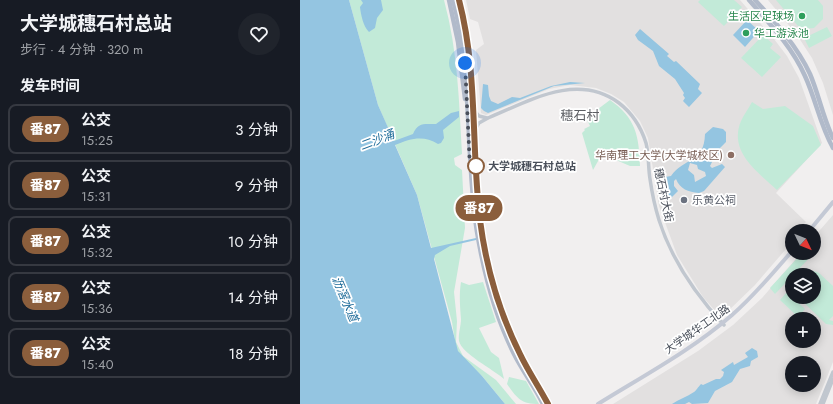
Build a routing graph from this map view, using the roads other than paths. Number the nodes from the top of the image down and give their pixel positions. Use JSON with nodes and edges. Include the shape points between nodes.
{"nodes":[{"id":1,"x":449,"y":0,"type":"edge"},
{"id":2,"x":453,"y":0,"type":"edge"},
{"id":3,"x":459,"y":0,"type":"edge"},
{"id":4,"x":749,"y":0,"type":"edge"},
{"id":5,"x":756,"y":3,"type":"edge"},
{"id":6,"x":763,"y":12,"type":"junction"},
{"id":7,"x":464,"y":17,"type":"junction"},
{"id":8,"x":458,"y":19,"type":"junction"},
{"id":9,"x":465,"y":63,"type":"junction"},
{"id":10,"x":471,"y":63,"type":"junction"},
{"id":11,"x":467,"y":106,"type":"junction"},
{"id":12,"x":474,"y":110,"type":"junction"},
{"id":13,"x":488,"y":118,"type":"junction"},
{"id":14,"x":475,"y":131,"type":"junction"},
{"id":15,"x":833,"y":138,"type":"edge"},
{"id":16,"x":833,"y":148,"type":"edge"},
{"id":17,"x":833,"y":202,"type":"edge"},
{"id":18,"x":833,"y":206,"type":"edge"},
{"id":19,"x":478,"y":219,"type":"junction"},
{"id":20,"x":815,"y":224,"type":"edge"},
{"id":21,"x":818,"y":224,"type":"edge"},
{"id":22,"x":786,"y":260,"type":"edge"},
{"id":23,"x":723,"y":325,"type":"junction"},
{"id":24,"x":525,"y":368,"type":"junction"},
{"id":25,"x":833,"y":372,"type":"edge"},
{"id":26,"x":833,"y":379,"type":"edge"},
{"id":27,"x":543,"y":404,"type":"edge"},
{"id":28,"x":548,"y":404,"type":"edge"},
{"id":29,"x":598,"y":404,"type":"edge"},
{"id":30,"x":602,"y":404,"type":"edge"},
{"id":31,"x":821,"y":404,"type":"edge"}],
"edges":[{"from":1,"to":11,"type":"main road","via":[[458,38]]},
{"from":2,"to":8,"type":"main road"},
{"from":3,"to":7,"type":"main road"},
{"from":4,"to":5,"type":"main road"},
{"from":5,"to":6,"type":"main road"},
{"from":6,"to":15,"type":"main road","via":[[787,36],[802,58],[812,78]]},
{"from":6,"to":16,"type":"main road","via":[[801,67],[821,124]]},
{"from":7,"to":8,"type":"main road"},
{"from":7,"to":10,"type":"main road"},
{"from":8,"to":9,"type":"main road"},
{"from":9,"to":10,"type":"main road","via":[[468,60]]},
{"from":9,"to":11,"type":"main road"},
{"from":10,"to":12,"type":"main road"},
{"from":11,"to":19,"type":"main road"},
{"from":12,"to":13,"type":"street","via":[[479,116]]},
{"from":12,"to":14,"type":"main road"},
{"from":13,"to":14,"type":"street","name":"穗石村大街","via":[[479,123]]},
{"from":13,"to":23,"type":"street","name":"穗石村大街","via":[[548,93],[568,88],[600,93],[624,108],[635,120],[645,140],[654,200],[669,248],[692,288]]},
{"from":14,"to":19,"type":"main road"},
{"from":17,"to":20,"type":"main road"},
{"from":18,"to":21,"type":"main road"},
{"from":19,"to":24,"type":"main road","via":[[500,307]]},
{"from":22,"to":23,"type":"main road","name":"大学城华工北路"},
{"from":23,"to":29,"type":"main road","name":"大学城华工北路"},
{"from":23,"to":30,"type":"main road","name":"大学城华工北路","via":[[694,347]]},
{"from":24,"to":27,"type":"main road"},
{"from":24,"to":28,"type":"main road"},
{"from":25,"to":31,"type":"street"},
{"from":26,"to":31,"type":"street"}]}
